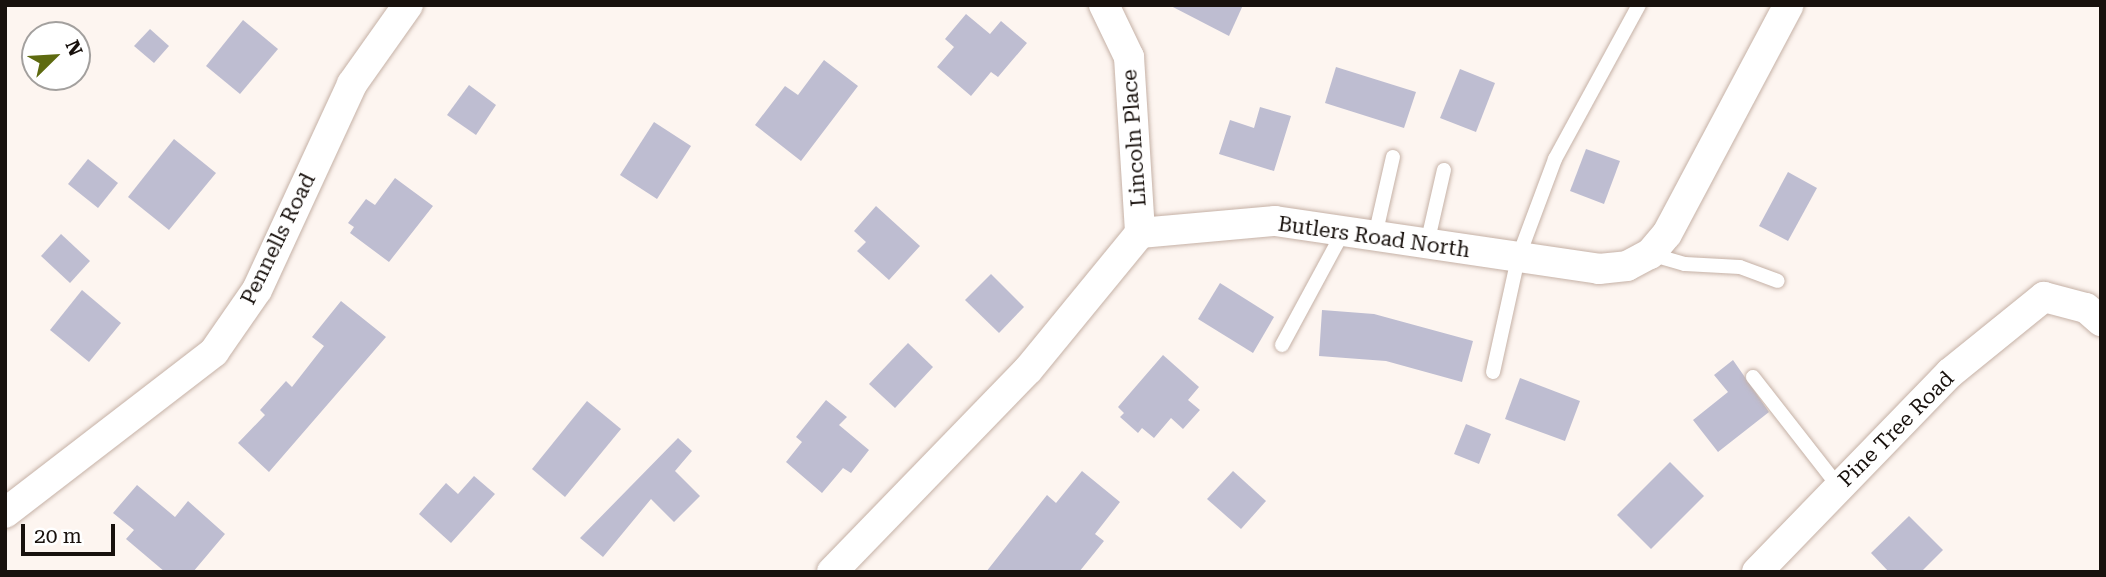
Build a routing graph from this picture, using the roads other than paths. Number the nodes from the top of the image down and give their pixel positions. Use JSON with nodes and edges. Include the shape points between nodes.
{"nodes":[{"id":1,"x":408,"y":5,"type":"edge"},
{"id":2,"x":1104,"y":5,"type":"edge"},
{"id":3,"x":1639,"y":5,"type":"edge"},
{"id":4,"x":1789,"y":5,"type":"edge"},
{"id":5,"x":1393,"y":157,"type":"dead end"},
{"id":6,"x":1444,"y":170,"type":"dead end"},
{"id":7,"x":1343,"y":232,"type":"junction"},
{"id":8,"x":1140,"y":233,"type":"junction"},
{"id":9,"x":1375,"y":236,"type":"junction"},
{"id":10,"x":1427,"y":244,"type":"junction"},
{"id":11,"x":1650,"y":254,"type":"junction"},
{"id":12,"x":1518,"y":258,"type":"junction"},
{"id":13,"x":1778,"y":281,"type":"dead end"},
{"id":14,"x":2101,"y":321,"type":"edge"},
{"id":15,"x":1282,"y":345,"type":"dead end"},
{"id":16,"x":1493,"y":372,"type":"dead end"},
{"id":17,"x":1753,"y":377,"type":"dead end"},
{"id":18,"x":1839,"y":487,"type":"junction"},
{"id":19,"x":5,"y":513,"type":"edge"},
{"id":20,"x":832,"y":572,"type":"edge"},
{"id":21,"x":1756,"y":572,"type":"edge"}],
"edges":[{"from":1,"to":19,"type":"street","name":"Pennells Road","via":[[352,84],[257,290],[214,352]]},
{"from":2,"to":8,"type":"street","name":"Lincoln Place","via":[[1129,57]]},
{"from":3,"to":12,"type":"lane","via":[[1555,159]]},
{"from":4,"to":11,"type":"street","via":[[1667,234]]},
{"from":5,"to":9,"type":"lane"},
{"from":6,"to":10,"type":"lane"},
{"from":7,"to":8,"type":"street","name":"Butlers Road North","via":[[1275,221]]},
{"from":7,"to":9,"type":"street","name":"Butlers Road North"},
{"from":7,"to":15,"type":"lane"},
{"from":8,"to":20,"type":"street","via":[[1028,370]]},
{"from":9,"to":10,"type":"street","name":"Butlers Road North"},
{"from":10,"to":12,"type":"street","name":"Butlers Road North"},
{"from":11,"to":12,"type":"street","name":"Butlers Road North","via":[[1627,266],[1600,269]]},
{"from":11,"to":13,"type":"lane","via":[[1685,264],[1740,267]]},
{"from":12,"to":16,"type":"lane"},
{"from":14,"to":18,"type":"street","name":"Pine Tree Road","via":[[2086,308],[2044,297],[1950,373]]},
{"from":17,"to":18,"type":"lane"},
{"from":18,"to":21,"type":"street","name":"Pine Tree Road"}]}
